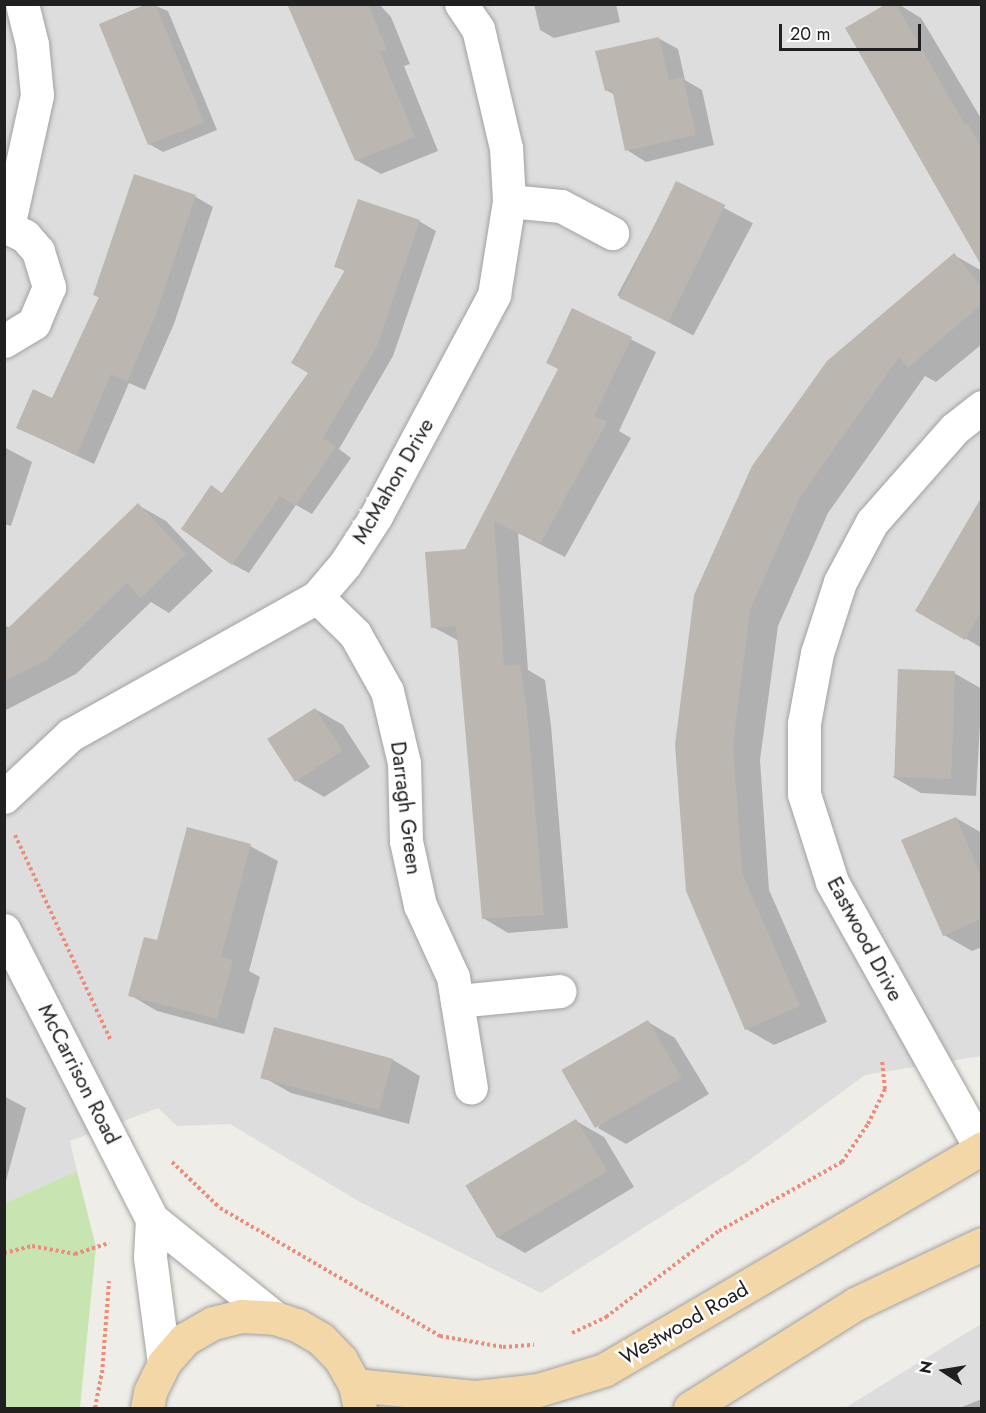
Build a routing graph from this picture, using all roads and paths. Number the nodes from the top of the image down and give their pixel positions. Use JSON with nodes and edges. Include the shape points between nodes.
{"nodes":[{"id":1,"x":22,"y":4,"type":"edge"},
{"id":2,"x":461,"y":4,"type":"edge"},
{"id":3,"x":509,"y":201,"type":"junction"},
{"id":4,"x":7,"y":227,"type":"edge"},
{"id":5,"x":612,"y":233,"type":"dead end"},
{"id":6,"x":4,"y":341,"type":"edge"},
{"id":7,"x":981,"y":407,"type":"edge"},
{"id":8,"x":317,"y":597,"type":"junction"},
{"id":9,"x":7,"y":810,"type":"edge"},
{"id":10,"x":4,"y":930,"type":"edge"},
{"id":11,"x":560,"y":991,"type":"dead end"},
{"id":12,"x":457,"y":1001,"type":"junction"},
{"id":13,"x":113,"y":1044,"type":"dead end"},
{"id":14,"x":880,"y":1052,"type":"dead end"},
{"id":15,"x":471,"y":1088,"type":"dead end"},
{"id":16,"x":981,"y":1149,"type":"edge"},
{"id":17,"x":170,"y":1160,"type":"dead end"},
{"id":18,"x":152,"y":1219,"type":"junction"},
{"id":19,"x":110,"y":1231,"type":"dead end"},
{"id":20,"x":113,"y":1242,"type":"junction"},
{"id":21,"x":981,"y":1244,"type":"edge"},
{"id":22,"x":4,"y":1253,"type":"edge"},
{"id":23,"x":112,"y":1253,"type":"dead end"},
{"id":24,"x":109,"y":1277,"type":"dead end"},
{"id":25,"x":274,"y":1318,"type":"junction"},
{"id":26,"x":565,"y":1337,"type":"dead end"},
{"id":27,"x":538,"y":1345,"type":"dead end"},
{"id":28,"x":164,"y":1363,"type":"junction"},
{"id":29,"x":358,"y":1397,"type":"edge"},
{"id":30,"x":95,"y":1408,"type":"edge"},
{"id":31,"x":147,"y":1408,"type":"edge"},
{"id":32,"x":690,"y":1408,"type":"edge"}],
"edges":[{"from":1,"to":4,"type":"street","via":[[32,44],[37,95]]},
{"from":2,"to":3,"type":"street","name":"McMahon Drive","via":[[478,30],[495,95],[506,148]]},
{"from":3,"to":5,"type":"street","via":[[561,206]]},
{"from":3,"to":8,"type":"street","name":"McMahon Drive","via":[[494,295],[376,516],[345,564]]},
{"from":4,"to":6,"type":"street","via":[[38,251],[49,287],[34,323]]},
{"from":7,"to":16,"type":"street","name":"Eastwood Drive","via":[[955,428],[872,522],[840,582],[817,653],[804,723],[804,794],[832,882]]},
{"from":8,"to":9,"type":"street","name":"McMahon Drive","via":[[70,735]]},
{"from":8,"to":12,"type":"street","name":"Darragh Green","via":[[355,634],[387,691],[404,763],[406,841],[420,904],[453,977]]},
{"from":9,"to":13,"type":"path"},
{"from":10,"to":18,"type":"street","name":"McCarrison Road"},
{"from":11,"to":12,"type":"street"},
{"from":12,"to":15,"type":"street","name":"Darragh Green"},
{"from":14,"to":26,"type":"path","via":[[885,1089],[868,1124],[842,1162],[719,1231],[606,1317]]},
{"from":16,"to":29,"type":"main road","name":"Westwood Road","via":[[604,1370],[538,1390],[476,1397]]},
{"from":17,"to":27,"type":"path","via":[[220,1208],[440,1336],[503,1347]]},
{"from":18,"to":25,"type":"street","name":"McCarrison Road"},
{"from":18,"to":28,"type":"street","via":[[150,1257]]},
{"from":19,"to":20,"type":"path"},
{"from":20,"to":22,"type":"path","via":[[75,1254],[32,1246]]},
{"from":20,"to":23,"type":"path"},
{"from":21,"to":32,"type":"main road","via":[[855,1304]]},
{"from":24,"to":30,"type":"path","via":[[102,1373]]},
{"from":25,"to":28,"type":"main road","via":[[241,1316],[213,1323],[185,1340]]},
{"from":25,"to":29,"type":"main road","via":[[297,1325],[321,1340],[341,1360]]},
{"from":28,"to":31,"type":"main road"}]}
